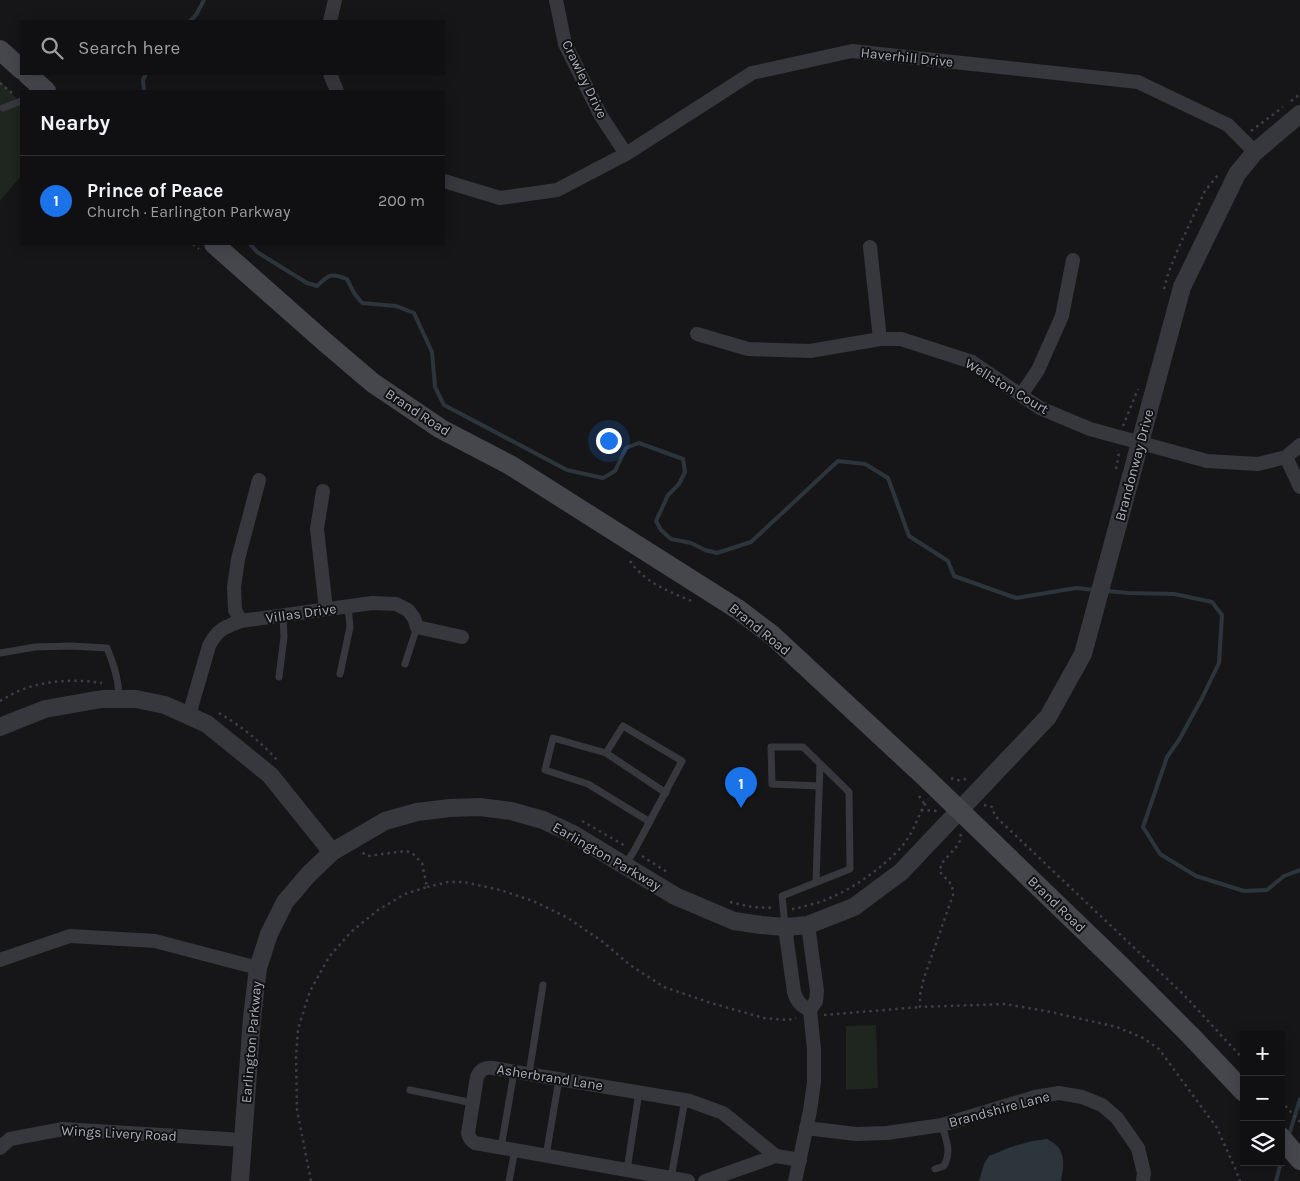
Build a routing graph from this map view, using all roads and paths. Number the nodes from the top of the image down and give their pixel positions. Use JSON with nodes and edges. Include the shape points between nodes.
{"nodes":[{"id":1,"x":335,"y":0,"type":"edge"},
{"id":2,"x":556,"y":0,"type":"edge"},
{"id":3,"x":330,"y":20,"type":"edge"},
{"id":4,"x":0,"y":50,"type":"edge"},
{"id":5,"x":20,"y":68,"type":"edge"},
{"id":6,"x":330,"y":75,"type":"edge"},
{"id":7,"x":0,"y":83,"type":"edge"},
{"id":8,"x":337,"y":90,"type":"edge"},
{"id":9,"x":14,"y":95,"type":"dead end"},
{"id":10,"x":20,"y":101,"type":"edge"},
{"id":11,"x":3,"y":108,"type":"dead end"},
{"id":12,"x":1300,"y":114,"type":"edge"},
{"id":13,"x":1255,"y":152,"type":"junction"},
{"id":14,"x":626,"y":154,"type":"junction"},
{"id":15,"x":445,"y":182,"type":"edge"},
{"id":16,"x":196,"y":245,"type":"edge"},
{"id":17,"x":870,"y":247,"type":"dead end"},
{"id":18,"x":210,"y":249,"type":"edge"},
{"id":19,"x":1073,"y":260,"type":"dead end"},
{"id":20,"x":697,"y":334,"type":"dead end"},
{"id":21,"x":880,"y":340,"type":"junction"},
{"id":22,"x":1021,"y":395,"type":"junction"},
{"id":23,"x":1139,"y":444,"type":"junction"},
{"id":24,"x":1300,"y":445,"type":"edge"},
{"id":25,"x":1286,"y":457,"type":"junction"},
{"id":26,"x":259,"y":480,"type":"dead end"},
{"id":27,"x":1300,"y":487,"type":"edge"},
{"id":28,"x":323,"y":491,"type":"dead end"},
{"id":29,"x":626,"y":554,"type":"dead end"},
{"id":30,"x":697,"y":604,"type":"dead end"},
{"id":31,"x":348,"y":606,"type":"junction"},
{"id":32,"x":326,"y":609,"type":"junction"},
{"id":33,"x":283,"y":615,"type":"junction"},
{"id":34,"x":241,"y":621,"type":"junction"},
{"id":35,"x":417,"y":627,"type":"junction"},
{"id":36,"x":462,"y":637,"type":"dead end"},
{"id":37,"x":0,"y":653,"type":"edge"},
{"id":38,"x":405,"y":664,"type":"dead end"},
{"id":39,"x":340,"y":674,"type":"dead end"},
{"id":40,"x":279,"y":677,"type":"dead end"},
{"id":41,"x":119,"y":699,"type":"junction"},
{"id":42,"x":189,"y":715,"type":"junction"},
{"id":43,"x":0,"y":727,"type":"edge"},
{"id":44,"x":606,"y":753,"type":"junction"},
{"id":45,"x":820,"y":764,"type":"junction"},
{"id":46,"x":969,"y":777,"type":"dead end"},
{"id":47,"x":949,"y":778,"type":"dead end"},
{"id":48,"x":964,"y":780,"type":"junction"},
{"id":49,"x":819,"y":786,"type":"junction"},
{"id":50,"x":913,"y":790,"type":"dead end"},
{"id":51,"x":666,"y":793,"type":"junction"},
{"id":52,"x":974,"y":796,"type":"junction"},
{"id":53,"x":925,"y":804,"type":"dead end"},
{"id":54,"x":960,"y":811,"type":"junction"},
{"id":55,"x":650,"y":822,"type":"junction"},
{"id":56,"x":961,"y":834,"type":"dead end"},
{"id":57,"x":352,"y":840,"type":"junction"},
{"id":58,"x":332,"y":852,"type":"junction"},
{"id":59,"x":625,"y":866,"type":"junction"},
{"id":60,"x":816,"y":882,"type":"junction"},
{"id":61,"x":427,"y":886,"type":"junction"},
{"id":62,"x":808,"y":924,"type":"junction"},
{"id":63,"x":785,"y":927,"type":"junction"},
{"id":64,"x":0,"y":960,"type":"edge"},
{"id":65,"x":258,"y":968,"type":"junction"},
{"id":66,"x":542,"y":985,"type":"dead end"},
{"id":67,"x":920,"y":1007,"type":"junction"},
{"id":68,"x":810,"y":1013,"type":"junction"},
{"id":69,"x":1240,"y":1056,"type":"edge"},
{"id":70,"x":514,"y":1072,"type":"junction"},
{"id":71,"x":529,"y":1074,"type":"junction"},
{"id":72,"x":559,"y":1079,"type":"junction"},
{"id":73,"x":1240,"y":1088,"type":"edge"},
{"id":74,"x":410,"y":1090,"type":"dead end"},
{"id":75,"x":639,"y":1092,"type":"junction"},
{"id":76,"x":686,"y":1100,"type":"junction"},
{"id":77,"x":473,"y":1102,"type":"junction"},
{"id":78,"x":1285,"y":1106,"type":"edge"},
{"id":79,"x":1300,"y":1122,"type":"edge"},
{"id":80,"x":942,"y":1124,"type":"junction"},
{"id":81,"x":806,"y":1128,"type":"junction"},
{"id":82,"x":243,"y":1140,"type":"junction"},
{"id":83,"x":1285,"y":1141,"type":"edge"},
{"id":84,"x":0,"y":1148,"type":"edge"},
{"id":85,"x":508,"y":1149,"type":"junction"},
{"id":86,"x":546,"y":1156,"type":"junction"},
{"id":87,"x":776,"y":1156,"type":"junction"},
{"id":88,"x":800,"y":1160,"type":"junction"},
{"id":89,"x":1300,"y":1160,"type":"edge"},
{"id":90,"x":935,"y":1169,"type":"dead end"},
{"id":91,"x":627,"y":1170,"type":"junction"},
{"id":92,"x":671,"y":1178,"type":"junction"},
{"id":93,"x":240,"y":1181,"type":"edge"},
{"id":94,"x":311,"y":1181,"type":"edge"},
{"id":95,"x":509,"y":1181,"type":"edge"},
{"id":96,"x":688,"y":1181,"type":"edge"},
{"id":97,"x":705,"y":1181,"type":"edge"},
{"id":98,"x":795,"y":1181,"type":"edge"},
{"id":99,"x":1143,"y":1181,"type":"edge"},
{"id":100,"x":1240,"y":1181,"type":"edge"}],
"edges":[{"from":1,"to":3,"type":"street"},
{"from":2,"to":14,"type":"street","name":"Crawley Drive","via":[[565,44],[602,116]]},
{"from":4,"to":5,"type":"main road"},
{"from":6,"to":8,"type":"street"},
{"from":7,"to":9,"type":"path"},
{"from":10,"to":11,"type":"lane"},
{"from":12,"to":13,"type":"street","name":"Brandonway Drive"},
{"from":13,"to":14,"type":"street","name":"Haverhill Drive","via":[[1228,125],[1138,82],[852,52],[752,73]]},
{"from":13,"to":23,"type":"street","name":"Brandonway Drive","via":[[1237,174],[1182,287]]},
{"from":14,"to":15,"type":"street","name":"Haverhill Drive","via":[[557,190],[500,198]]},
{"from":16,"to":18,"type":"path"},
{"from":17,"to":21,"type":"street"},
{"from":18,"to":54,"type":"main road","name":"Brand Road","via":[[373,383],[442,429],[510,465],[739,610],[772,636]]},
{"from":19,"to":22,"type":"street","via":[[1062,316],[1038,370]]},
{"from":20,"to":21,"type":"street","name":"Wellston Court","via":[[748,348],[810,351]]},
{"from":21,"to":22,"type":"street","name":"Wellston Court","via":[[901,339],[972,362]]},
{"from":22,"to":23,"type":"street","name":"Wellston Court","via":[[1040,408],[1090,429]]},
{"from":23,"to":25,"type":"street","name":"Wellston Court","via":[[1208,461],[1258,464]]},
{"from":23,"to":52,"type":"street","name":"Brandonway Drive","via":[[1083,654],[1048,717]]},
{"from":24,"to":25,"type":"street"},
{"from":25,"to":27,"type":"street"},
{"from":26,"to":34,"type":"street","via":[[234,587],[235,610]]},
{"from":28,"to":32,"type":"street","via":[[317,529]]},
{"from":29,"to":30,"type":"path","via":[[646,578]]},
{"from":31,"to":32,"type":"street","name":"Villas Drive"},
{"from":31,"to":35,"type":"street","name":"Villas Drive","via":[[396,604],[408,610]]},
{"from":31,"to":39,"type":"lane","via":[[350,627]]},
{"from":32,"to":33,"type":"street","name":"Villas Drive"},
{"from":33,"to":34,"type":"street","name":"Villas Drive"},
{"from":33,"to":40,"type":"lane"},
{"from":34,"to":42,"type":"street","name":"Villas Drive","via":[[213,636]]},
{"from":35,"to":36,"type":"street"},
{"from":35,"to":38,"type":"lane"},
{"from":37,"to":41,"type":"lane","via":[[35,647],[107,648],[116,669]]},
{"from":41,"to":42,"type":"street","via":[[165,705]]},
{"from":41,"to":43,"type":"street","via":[[45,709]]},
{"from":42,"to":58,"type":"street","via":[[207,724],[270,775]]},
{"from":44,"to":51,"type":"lane"},
{"from":44,"to":51,"type":"lane","via":[[622,726],[682,761]]},
{"from":44,"to":55,"type":"lane","via":[[553,738],[545,770],[588,784]]},
{"from":45,"to":49,"type":"lane"},
{"from":45,"to":49,"type":"lane","via":[[803,747],[771,747],[772,784]]},
{"from":45,"to":60,"type":"lane","via":[[849,792],[850,869]]},
{"from":46,"to":48,"type":"path"},
{"from":47,"to":48,"type":"path"},
{"from":48,"to":52,"type":"path"},
{"from":49,"to":60,"type":"lane"},
{"from":50,"to":53,"type":"path"},
{"from":51,"to":55,"type":"lane"},
{"from":52,"to":54,"type":"street","name":"Brandonway Drive"},
{"from":52,"to":69,"type":"path","via":[[992,807],[995,816],[1184,995]]},
{"from":54,"to":62,"type":"street","name":"Earlington Parkway","via":[[901,872],[854,907]]},
{"from":54,"to":73,"type":"main road","name":"Brand Road","via":[[1124,969]]},
{"from":55,"to":59,"type":"lane"},
{"from":56,"to":67,"type":"path","via":[[959,844],[941,864],[940,872],[952,884],[953,895],[924,978]]},
{"from":57,"to":58,"type":"street","name":"Earlington Parkway"},
{"from":57,"to":59,"type":"street","name":"Earlington Parkway","via":[[385,821],[417,812],[480,807],[542,820],[573,834]]},
{"from":57,"to":61,"type":"path","via":[[360,852],[368,856],[412,853],[422,863]]},
{"from":58,"to":65,"type":"street","name":"Earlington Parkway","via":[[285,902],[269,934]]},
{"from":59,"to":63,"type":"street","name":"Earlington Parkway","via":[[675,896],[734,921]]},
{"from":60,"to":63,"type":"lane","via":[[782,896]]},
{"from":61,"to":68,"type":"path","via":[[464,882],[533,901],[568,918],[664,987],[711,1003],[764,1018],[788,1020]]},
{"from":61,"to":94,"type":"path","via":[[378,910],[351,932],[329,957],[310,991],[298,1029],[296,1057],[297,1110]]},
{"from":62,"to":63,"type":"street","name":"Earlington Parkway"},
{"from":62,"to":68,"type":"street","via":[[817,991]]},
{"from":63,"to":68,"type":"street","via":[[796,1000]]},
{"from":64,"to":65,"type":"street","via":[[70,936],[156,941]]},
{"from":65,"to":82,"type":"street","name":"Earlington Parkway"},
{"from":66,"to":71,"type":"lane"},
{"from":67,"to":68,"type":"path"},
{"from":67,"to":100,"type":"path","via":[[1006,1004],[1118,1027],[1143,1038],[1159,1049],[1217,1128]]},
{"from":68,"to":81,"type":"street","via":[[814,1082]]},
{"from":70,"to":71,"type":"street","name":"Asherbrand Lane"},
{"from":70,"to":77,"type":"street","name":"Asherbrand Lane","via":[[482,1069],[477,1077]]},
{"from":70,"to":85,"type":"lane"},
{"from":71,"to":72,"type":"street","name":"Asherbrand Lane"},
{"from":72,"to":75,"type":"street","name":"Asherbrand Lane"},
{"from":72,"to":86,"type":"lane"},
{"from":74,"to":77,"type":"lane"},
{"from":75,"to":76,"type":"street","name":"Asherbrand Lane"},
{"from":75,"to":91,"type":"lane"},
{"from":76,"to":87,"type":"street","name":"Asherbrand Lane","via":[[724,1113]]},
{"from":76,"to":92,"type":"lane"},
{"from":77,"to":85,"type":"street","name":"Asherbrand Lane","via":[[468,1133],[471,1141]]},
{"from":78,"to":79,"type":"path"},
{"from":80,"to":81,"type":"street","name":"Brandshire Lane","via":[[888,1133],[856,1134]]},
{"from":80,"to":90,"type":"lane","via":[[948,1157],[944,1166]]},
{"from":80,"to":99,"type":"street","name":"Brandshire Lane","via":[[1036,1097],[1059,1093],[1082,1097],[1102,1105],[1118,1118],[1138,1148]]},
{"from":81,"to":88,"type":"street"},
{"from":82,"to":84,"type":"street","name":"Wings Livery Road","via":[[63,1129],[10,1140]]},
{"from":82,"to":93,"type":"street","name":"Earlington Parkway"},
{"from":83,"to":89,"type":"main road"},
{"from":85,"to":86,"type":"street","name":"Asherbrand Lane"},
{"from":85,"to":95,"type":"lane"},
{"from":86,"to":91,"type":"street","name":"Asherbrand Lane"},
{"from":87,"to":88,"type":"street"},
{"from":87,"to":97,"type":"street"},
{"from":88,"to":98,"type":"street"},
{"from":91,"to":92,"type":"street","name":"Asherbrand Lane"},
{"from":92,"to":96,"type":"street","name":"Asherbrand Lane"}]}
